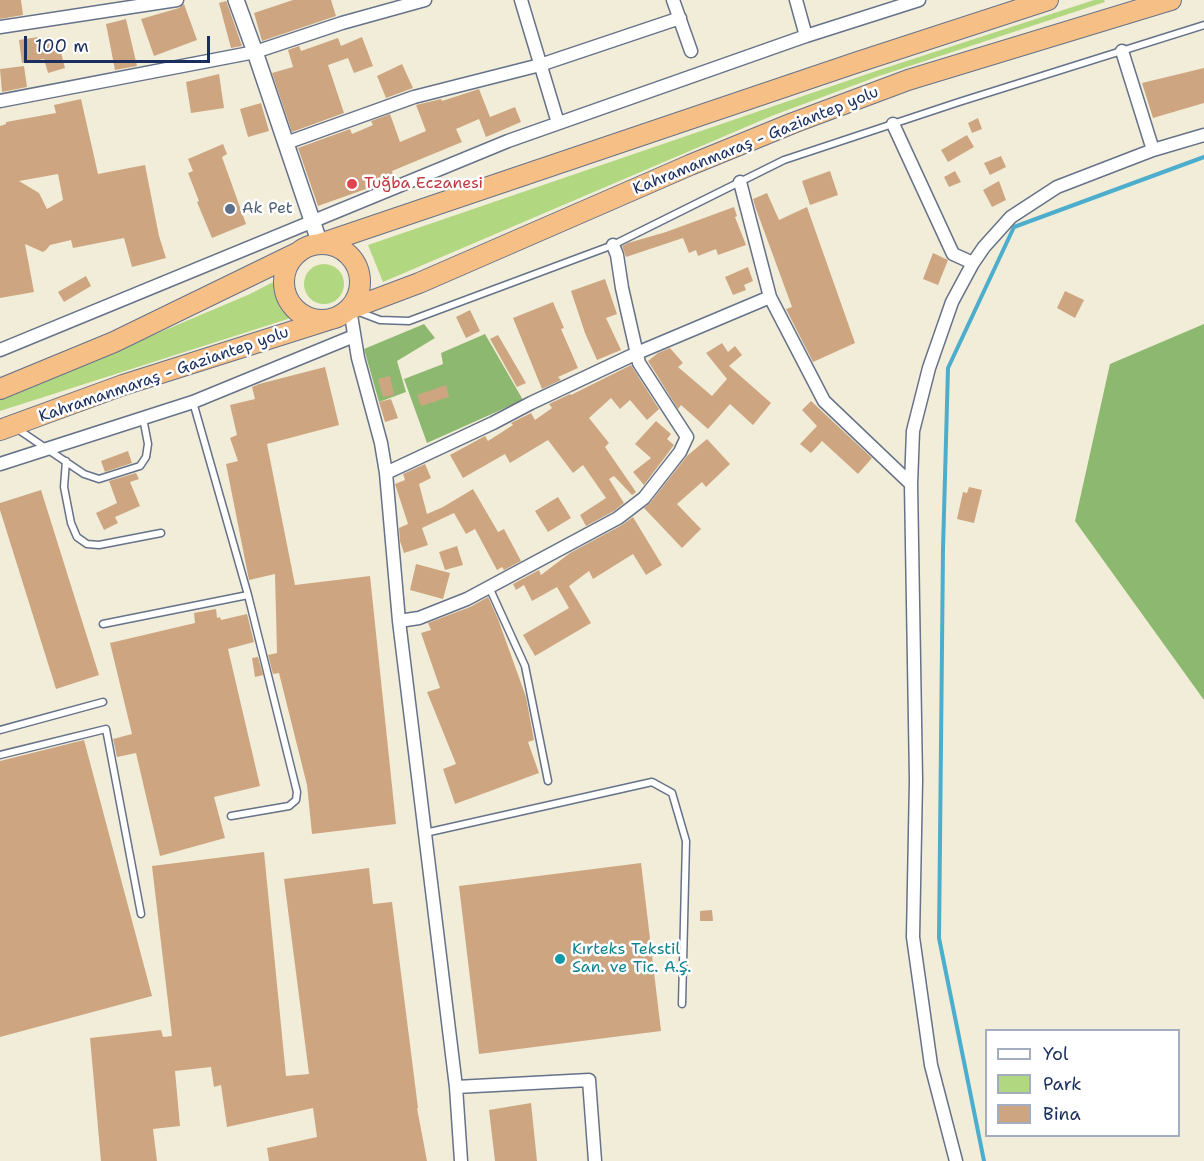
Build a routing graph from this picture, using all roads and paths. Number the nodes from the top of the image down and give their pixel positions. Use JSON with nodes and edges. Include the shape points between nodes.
{"nodes":[{"id":1,"x":177,"y":0,"type":"edge"},
{"id":2,"x":236,"y":0,"type":"edge"},
{"id":3,"x":425,"y":0,"type":"edge"},
{"id":4,"x":521,"y":0,"type":"edge"},
{"id":5,"x":673,"y":0,"type":"edge"},
{"id":6,"x":796,"y":0,"type":"edge"},
{"id":7,"x":919,"y":0,"type":"edge"},
{"id":8,"x":1048,"y":0,"type":"edge"},
{"id":9,"x":1172,"y":0,"type":"edge"},
{"id":10,"x":407,"y":2,"type":"edge"},
{"id":11,"x":680,"y":18,"type":"junction"},
{"id":12,"x":1204,"y":25,"type":"edge"},
{"id":13,"x":0,"y":27,"type":"edge"},
{"id":14,"x":806,"y":36,"type":"junction"},
{"id":15,"x":690,"y":51,"type":"dead end"},
{"id":16,"x":1122,"y":51,"type":"junction"},
{"id":17,"x":255,"y":52,"type":"junction"},
{"id":18,"x":540,"y":65,"type":"junction"},
{"id":19,"x":0,"y":101,"type":"edge"},
{"id":20,"x":558,"y":123,"type":"junction"},
{"id":21,"x":893,"y":124,"type":"junction"},
{"id":22,"x":1204,"y":135,"type":"edge"},
{"id":23,"x":286,"y":143,"type":"junction"},
{"id":24,"x":1154,"y":150,"type":"junction"},
{"id":25,"x":740,"y":182,"type":"junction"},
{"id":26,"x":312,"y":223,"type":"junction"},
{"id":27,"x":320,"y":244,"type":"junction"},
{"id":28,"x":613,"y":245,"type":"junction"},
{"id":29,"x":299,"y":252,"type":"junction"},
{"id":30,"x":973,"y":263,"type":"junction"},
{"id":31,"x":770,"y":297,"type":"junction"},
{"id":32,"x":350,"y":309,"type":"junction"},
{"id":33,"x":327,"y":320,"type":"junction"},
{"id":34,"x":354,"y":336,"type":"junction"},
{"id":35,"x":0,"y":350,"type":"edge"},
{"id":36,"x":637,"y":353,"type":"junction"},
{"id":37,"x":0,"y":388,"type":"edge"},
{"id":38,"x":193,"y":402,"type":"junction"},
{"id":39,"x":143,"y":418,"type":"junction"},
{"id":40,"x":6,"y":428,"type":"edge"},
{"id":41,"x":48,"y":449,"type":"junction"},
{"id":42,"x":66,"y":461,"type":"junction"},
{"id":43,"x":0,"y":464,"type":"edge"},
{"id":44,"x":386,"y":473,"type":"junction"},
{"id":45,"x":911,"y":484,"type":"junction"},
{"id":46,"x":161,"y":533,"type":"dead end"},
{"id":47,"x":489,"y":587,"type":"junction"},
{"id":48,"x":248,"y":595,"type":"junction"},
{"id":49,"x":399,"y":621,"type":"junction"},
{"id":50,"x":103,"y":624,"type":"dead end"},
{"id":51,"x":103,"y":702,"type":"dead end"},
{"id":52,"x":0,"y":730,"type":"edge"},
{"id":53,"x":0,"y":756,"type":"edge"},
{"id":54,"x":548,"y":781,"type":"dead end"},
{"id":55,"x":231,"y":816,"type":"dead end"},
{"id":56,"x":425,"y":833,"type":"junction"},
{"id":57,"x":141,"y":914,"type":"dead end"},
{"id":58,"x":682,"y":1004,"type":"dead end"},
{"id":59,"x":456,"y":1088,"type":"junction"},
{"id":60,"x":461,"y":1161,"type":"edge"},
{"id":61,"x":595,"y":1161,"type":"edge"},
{"id":62,"x":956,"y":1161,"type":"edge"}],
"edges":[{"from":1,"to":13,"type":"street"},
{"from":2,"to":17,"type":"street"},
{"from":3,"to":10,"type":"street"},
{"from":4,"to":18,"type":"street"},
{"from":5,"to":11,"type":"street"},
{"from":6,"to":14,"type":"street"},
{"from":7,"to":14,"type":"street"},
{"from":8,"to":27,"type":"highway","name":"Kahramanmaraş - Gaziantep yolu"},
{"from":9,"to":32,"type":"highway","name":"Kahramanmaraş - Gaziantep yolu","via":[[908,80],[814,115]]},
{"from":10,"to":17,"type":"street"},
{"from":11,"to":15,"type":"street"},
{"from":11,"to":18,"type":"street"},
{"from":12,"to":16,"type":"lane"},
{"from":14,"to":20,"type":"street"},
{"from":16,"to":21,"type":"lane"},
{"from":16,"to":24,"type":"street"},
{"from":17,"to":19,"type":"street"},
{"from":17,"to":23,"type":"street"},
{"from":18,"to":20,"type":"street"},
{"from":18,"to":23,"type":"street","via":[[414,98]]},
{"from":20,"to":26,"type":"street"},
{"from":21,"to":25,"type":"lane","via":[[784,160]]},
{"from":21,"to":30,"type":"street","via":[[953,254]]},
{"from":22,"to":24,"type":"street"},
{"from":23,"to":26,"type":"street"},
{"from":24,"to":30,"type":"street","via":[[1057,187],[1011,217]]},
{"from":25,"to":28,"type":"lane"},
{"from":25,"to":31,"type":"street"},
{"from":26,"to":27,"type":"street"},
{"from":26,"to":35,"type":"street"},
{"from":27,"to":29,"type":"highway"},
{"from":27,"to":32,"type":"highway","via":[[348,254],[358,271],[359,291]]},
{"from":28,"to":32,"type":"lane","via":[[409,321],[380,320]]},
{"from":28,"to":36,"type":"street"},
{"from":29,"to":33,"type":"highway","via":[[285,273],[287,297],[303,316]]},
{"from":29,"to":37,"type":"highway","via":[[114,342]]},
{"from":30,"to":45,"type":"street","via":[[952,302],[929,368],[913,431]]},
{"from":31,"to":36,"type":"street"},
{"from":31,"to":45,"type":"street","via":[[824,401]]},
{"from":32,"to":33,"type":"highway"},
{"from":32,"to":34,"type":"street"},
{"from":33,"to":40,"type":"highway","name":"Kahramanmaraş - Gaziantep yolu","via":[[123,385]]},
{"from":34,"to":38,"type":"street"},
{"from":34,"to":44,"type":"street"},
{"from":36,"to":44,"type":"street"},
{"from":36,"to":47,"type":"street","via":[[639,363],[687,437],[680,452],[644,498],[618,518]]},
{"from":38,"to":39,"type":"street"},
{"from":38,"to":48,"type":"lane"},
{"from":39,"to":41,"type":"street"},
{"from":39,"to":42,"type":"lane","via":[[148,444],[140,466],[99,479]]},
{"from":40,"to":41,"type":"lane"},
{"from":41,"to":42,"type":"lane"},
{"from":41,"to":43,"type":"street"},
{"from":42,"to":46,"type":"lane","via":[[64,486],[77,537],[87,544],[99,545]]},
{"from":44,"to":49,"type":"street"},
{"from":45,"to":62,"type":"street","via":[[916,780],[912,937],[931,1065]]},
{"from":47,"to":49,"type":"street","via":[[419,618]]},
{"from":47,"to":54,"type":"lane","via":[[525,666]]},
{"from":48,"to":50,"type":"lane"},
{"from":48,"to":55,"type":"lane","via":[[297,792],[296,800],[289,806]]},
{"from":49,"to":56,"type":"street"},
{"from":51,"to":52,"type":"lane"},
{"from":53,"to":57,"type":"lane","via":[[106,729]]},
{"from":56,"to":58,"type":"lane","via":[[652,782],[672,793],[686,841]]},
{"from":56,"to":59,"type":"street"},
{"from":59,"to":60,"type":"street"},
{"from":59,"to":61,"type":"street","via":[[589,1080]]}]}
